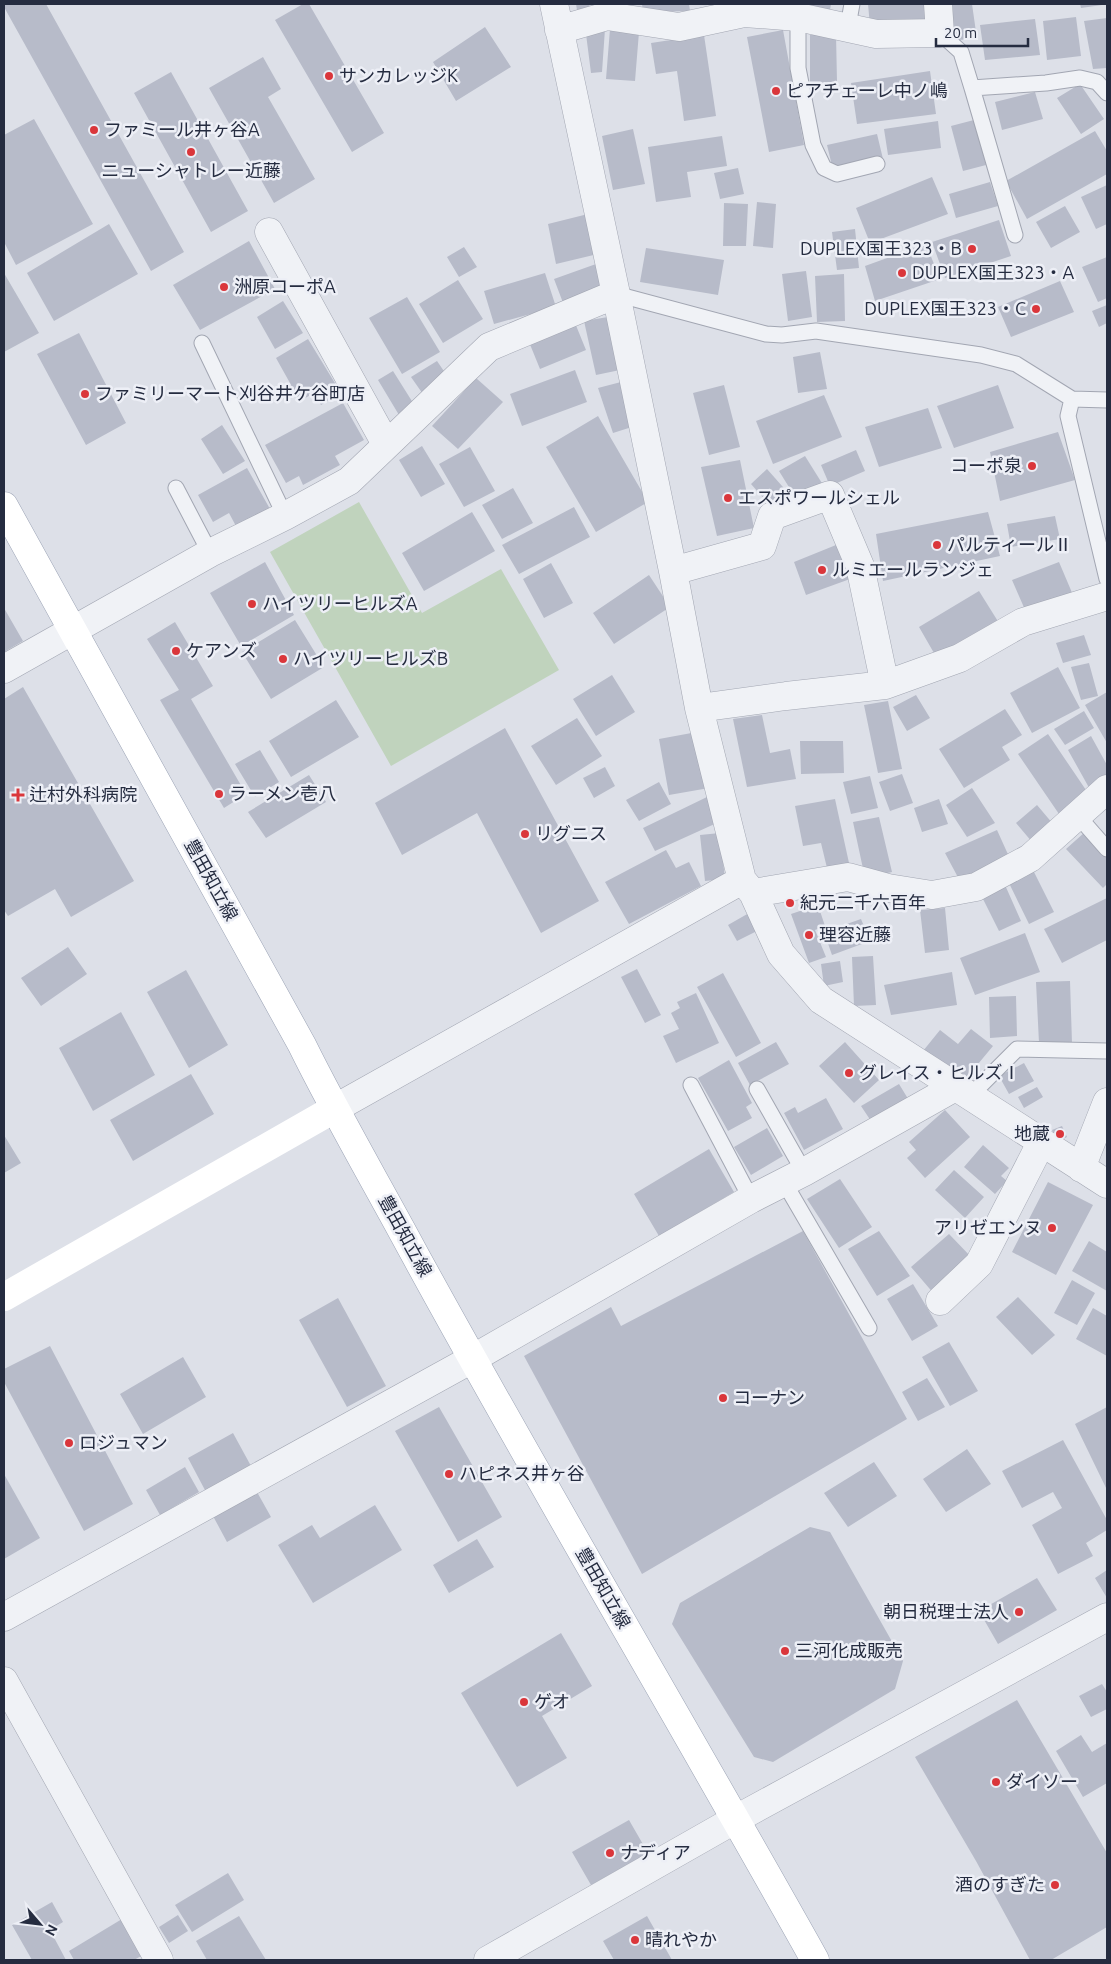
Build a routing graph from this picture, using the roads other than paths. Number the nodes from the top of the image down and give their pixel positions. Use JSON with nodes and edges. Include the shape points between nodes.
{"nodes":[{"id":1,"x":938,"y":4,"type":"edge"},
{"id":2,"x":850,"y":15,"type":"edge"},
{"id":3,"x":557,"y":17,"type":"edge"},
{"id":4,"x":798,"y":17,"type":"junction"},
{"id":5,"x":940,"y":33,"type":"junction"},
{"id":6,"x":972,"y":88,"type":"junction"},
{"id":7,"x":1107,"y":93,"type":"edge"},
{"id":8,"x":876,"y":164,"type":"dead end"},
{"id":9,"x":268,"y":232,"type":"dead end"},
{"id":10,"x":1015,"y":235,"type":"dead end"},
{"id":11,"x":616,"y":294,"type":"junction"},
{"id":12,"x":202,"y":343,"type":"dead end"},
{"id":13,"x":1072,"y":398,"type":"junction"},
{"id":14,"x":1107,"y":400,"type":"edge"},
{"id":15,"x":386,"y":444,"type":"junction"},
{"id":16,"x":176,"y":488,"type":"dead end"},
{"id":17,"x":4,"y":506,"type":"edge"},
{"id":18,"x":284,"y":516,"type":"junction"},
{"id":19,"x":210,"y":552,"type":"junction"},
{"id":20,"x":673,"y":571,"type":"junction"},
{"id":21,"x":1107,"y":579,"type":"edge"},
{"id":22,"x":1107,"y":596,"type":"edge"},
{"id":23,"x":72,"y":631,"type":"junction"},
{"id":24,"x":4,"y":670,"type":"edge"},
{"id":25,"x":885,"y":685,"type":"junction"},
{"id":26,"x":698,"y":708,"type":"junction"},
{"id":27,"x":1107,"y":789,"type":"edge"},
{"id":28,"x":1078,"y":816,"type":"junction"},
{"id":29,"x":1107,"y":849,"type":"edge"},
{"id":30,"x":748,"y":887,"type":"junction"},
{"id":31,"x":1107,"y":1051,"type":"edge"},
{"id":32,"x":691,"y":1085,"type":"dead end"},
{"id":33,"x":757,"y":1089,"type":"dead end"},
{"id":34,"x":962,"y":1092,"type":"junction"},
{"id":35,"x":1107,"y":1102,"type":"edge"},
{"id":36,"x":334,"y":1109,"type":"junction"},
{"id":37,"x":1041,"y":1143,"type":"junction"},
{"id":38,"x":1081,"y":1168,"type":"junction"},
{"id":39,"x":794,"y":1177,"type":"junction"},
{"id":40,"x":1107,"y":1184,"type":"edge"},
{"id":41,"x":751,"y":1199,"type":"junction"},
{"id":42,"x":4,"y":1297,"type":"edge"},
{"id":43,"x":940,"y":1301,"type":"dead end"},
{"id":44,"x":869,"y":1328,"type":"dead end"},
{"id":45,"x":472,"y":1359,"type":"junction"},
{"id":46,"x":4,"y":1617,"type":"edge"},
{"id":47,"x":1107,"y":1617,"type":"edge"},
{"id":48,"x":4,"y":1681,"type":"edge"},
{"id":49,"x":736,"y":1819,"type":"junction"},
{"id":50,"x":159,"y":1960,"type":"edge"},
{"id":51,"x":488,"y":1960,"type":"edge"},
{"id":52,"x":814,"y":1960,"type":"edge"}],
"edges":[{"from":1,"to":5,"type":"street"},
{"from":2,"to":4,"type":"street"},
{"from":2,"to":5,"type":"street","via":[[876,34]]},
{"from":3,"to":4,"type":"street","via":[[607,16],[679,27],[744,13]]},
{"from":3,"to":11,"type":"street"},
{"from":4,"to":8,"type":"lane","via":[[798,68],[814,145],[824,168],[837,174]]},
{"from":5,"to":6,"type":"lane","via":[[961,52]]},
{"from":6,"to":7,"type":"lane","via":[[1080,78],[1097,82]]},
{"from":6,"to":10,"type":"lane"},
{"from":9,"to":15,"type":"street"},
{"from":11,"to":13,"type":"lane","via":[[766,334],[816,331],[981,355],[1016,364]]},
{"from":11,"to":15,"type":"street","via":[[489,347]]},
{"from":11,"to":20,"type":"street"},
{"from":12,"to":18,"type":"lane"},
{"from":13,"to":14,"type":"lane"},
{"from":13,"to":21,"type":"lane","via":[[1068,416]]},
{"from":15,"to":18,"type":"street","via":[[349,481]]},
{"from":16,"to":19,"type":"lane"},
{"from":17,"to":23,"type":"main road","name":"豊田知立線"},
{"from":18,"to":19,"type":"street"},
{"from":19,"to":23,"type":"street"},
{"from":20,"to":25,"type":"street","via":[[762,546],[772,516],[830,495],[860,566]]},
{"from":20,"to":26,"type":"street"},
{"from":22,"to":25,"type":"street","via":[[1023,622],[960,658]]},
{"from":23,"to":24,"type":"street"},
{"from":23,"to":36,"type":"main road","name":"豊田知立線","via":[[302,1045]]},
{"from":25,"to":26,"type":"street"},
{"from":26,"to":30,"type":"street"},
{"from":27,"to":28,"type":"street"},
{"from":28,"to":29,"type":"lane"},
{"from":28,"to":30,"type":"street","via":[[1030,858],[976,887],[932,895],[848,877]]},
{"from":30,"to":34,"type":"street","via":[[781,954],[821,1000]]},
{"from":30,"to":36,"type":"street"},
{"from":31,"to":34,"type":"lane","via":[[1017,1049]]},
{"from":32,"to":41,"type":"lane"},
{"from":33,"to":39,"type":"lane"},
{"from":34,"to":37,"type":"street"},
{"from":34,"to":39,"type":"street"},
{"from":35,"to":38,"type":"street"},
{"from":36,"to":42,"type":"main road"},
{"from":36,"to":45,"type":"main road","name":"豊田知立線"},
{"from":37,"to":38,"type":"street"},
{"from":37,"to":43,"type":"street","via":[[979,1264]]},
{"from":38,"to":40,"type":"street"},
{"from":39,"to":41,"type":"street"},
{"from":39,"to":44,"type":"lane"},
{"from":41,"to":45,"type":"street"},
{"from":45,"to":46,"type":"street"},
{"from":45,"to":49,"type":"main road","name":"豊田知立線"},
{"from":47,"to":49,"type":"street"},
{"from":48,"to":50,"type":"street"},
{"from":49,"to":51,"type":"street"},
{"from":49,"to":52,"type":"main road","name":"豊田知立線"}]}
